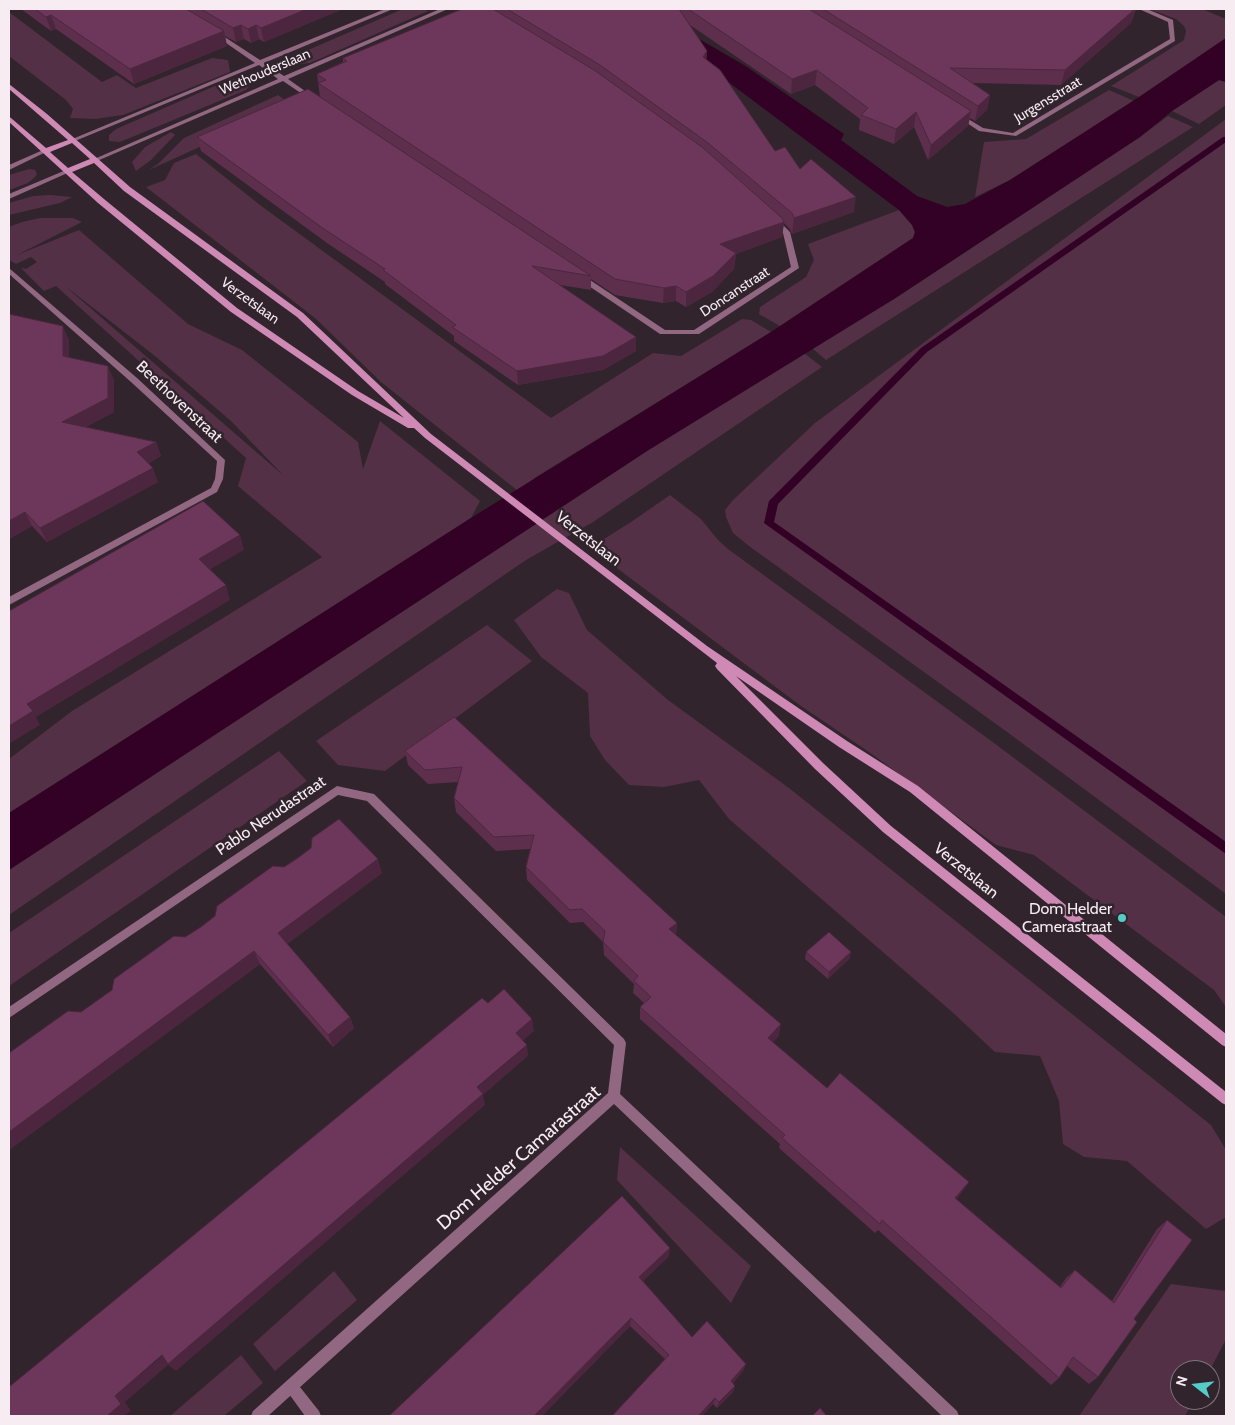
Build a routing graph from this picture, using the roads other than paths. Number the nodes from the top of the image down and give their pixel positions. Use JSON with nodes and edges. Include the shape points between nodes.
{"nodes":[{"id":1,"x":390,"y":9,"type":"edge"},
{"id":2,"x":445,"y":9,"type":"edge"},
{"id":3,"x":1142,"y":9,"type":"edge"},
{"id":4,"x":204,"y":27,"type":"edge"},
{"id":5,"x":259,"y":64,"type":"junction"},
{"id":6,"x":283,"y":78,"type":"junction"},
{"id":7,"x":9,"y":86,"type":"edge"},
{"id":8,"x":321,"y":104,"type":"edge"},
{"id":9,"x":949,"y":109,"type":"edge"},
{"id":10,"x":9,"y":119,"type":"edge"},
{"id":11,"x":73,"y":140,"type":"junction"},
{"id":12,"x":45,"y":151,"type":"junction"},
{"id":13,"x":95,"y":160,"type":"junction"},
{"id":14,"x":9,"y":168,"type":"edge"},
{"id":15,"x":68,"y":172,"type":"junction"},
{"id":16,"x":9,"y":197,"type":"edge"},
{"id":17,"x":771,"y":219,"type":"edge"},
{"id":18,"x":9,"y":270,"type":"edge"},
{"id":19,"x":571,"y":271,"type":"edge"},
{"id":20,"x":428,"y":436,"type":"junction"},
{"id":21,"x":9,"y":602,"type":"edge"},
{"id":22,"x":704,"y":649,"type":"junction"},
{"id":23,"x":9,"y":1014,"type":"edge"},
{"id":24,"x":1226,"y":1041,"type":"edge"},
{"id":25,"x":614,"y":1096,"type":"junction"},
{"id":26,"x":1226,"y":1099,"type":"edge"},
{"id":27,"x":291,"y":1387,"type":"junction"},
{"id":28,"x":258,"y":1416,"type":"edge"},
{"id":29,"x":314,"y":1416,"type":"edge"},
{"id":30,"x":952,"y":1416,"type":"edge"}],
"edges":[{"from":1,"to":5,"type":"street","name":"Wethouderslaan"},
{"from":2,"to":6,"type":"street","name":"Wethouderslaan"},
{"from":3,"to":9,"type":"street","name":"Jurgensstraat","via":[[1171,21],[1173,40],[1014,135],[981,130]]},
{"from":4,"to":5,"type":"street"},
{"from":5,"to":6,"type":"street"},
{"from":5,"to":11,"type":"street","name":"Wethouderslaan"},
{"from":6,"to":8,"type":"street"},
{"from":6,"to":13,"type":"street","name":"Wethouderslaan"},
{"from":7,"to":11,"type":"main road","name":"Verzetslaan"},
{"from":10,"to":12,"type":"main road","name":"Verzetslaan"},
{"from":11,"to":12,"type":"main road"},
{"from":11,"to":13,"type":"main road","name":"Verzetslaan"},
{"from":12,"to":14,"type":"street"},
{"from":12,"to":15,"type":"main road","name":"Verzetslaan"},
{"from":13,"to":15,"type":"main road"},
{"from":13,"to":20,"type":"main road","name":"Verzetslaan","via":[[128,189],[300,315]]},
{"from":15,"to":16,"type":"street"},
{"from":15,"to":20,"type":"main road","name":"Verzetslaan","via":[[234,310],[355,393]]},
{"from":17,"to":19,"type":"street","name":"Doncanstraat","via":[[786,232],[795,268],[696,332],[663,332]]},
{"from":18,"to":21,"type":"street","name":"Beethovenstraat","via":[[221,460],[214,490]]},
{"from":20,"to":22,"type":"main road","name":"Verzetslaan"},
{"from":22,"to":24,"type":"main road","name":"Verzetslaan","via":[[914,789]]},
{"from":22,"to":26,"type":"main road","name":"Verzetslaan","via":[[819,766],[887,829]]},
{"from":23,"to":25,"type":"street","name":"Pablo Nerudastraat","via":[[338,790],[370,796],[620,1043]]},
{"from":25,"to":27,"type":"street","name":"Dom Helder Camarastraat"},
{"from":25,"to":30,"type":"street","name":"Dom Helder Camarastraat"},
{"from":27,"to":28,"type":"street","name":"Dom Helder Camarastraat"},
{"from":27,"to":29,"type":"street"}]}
